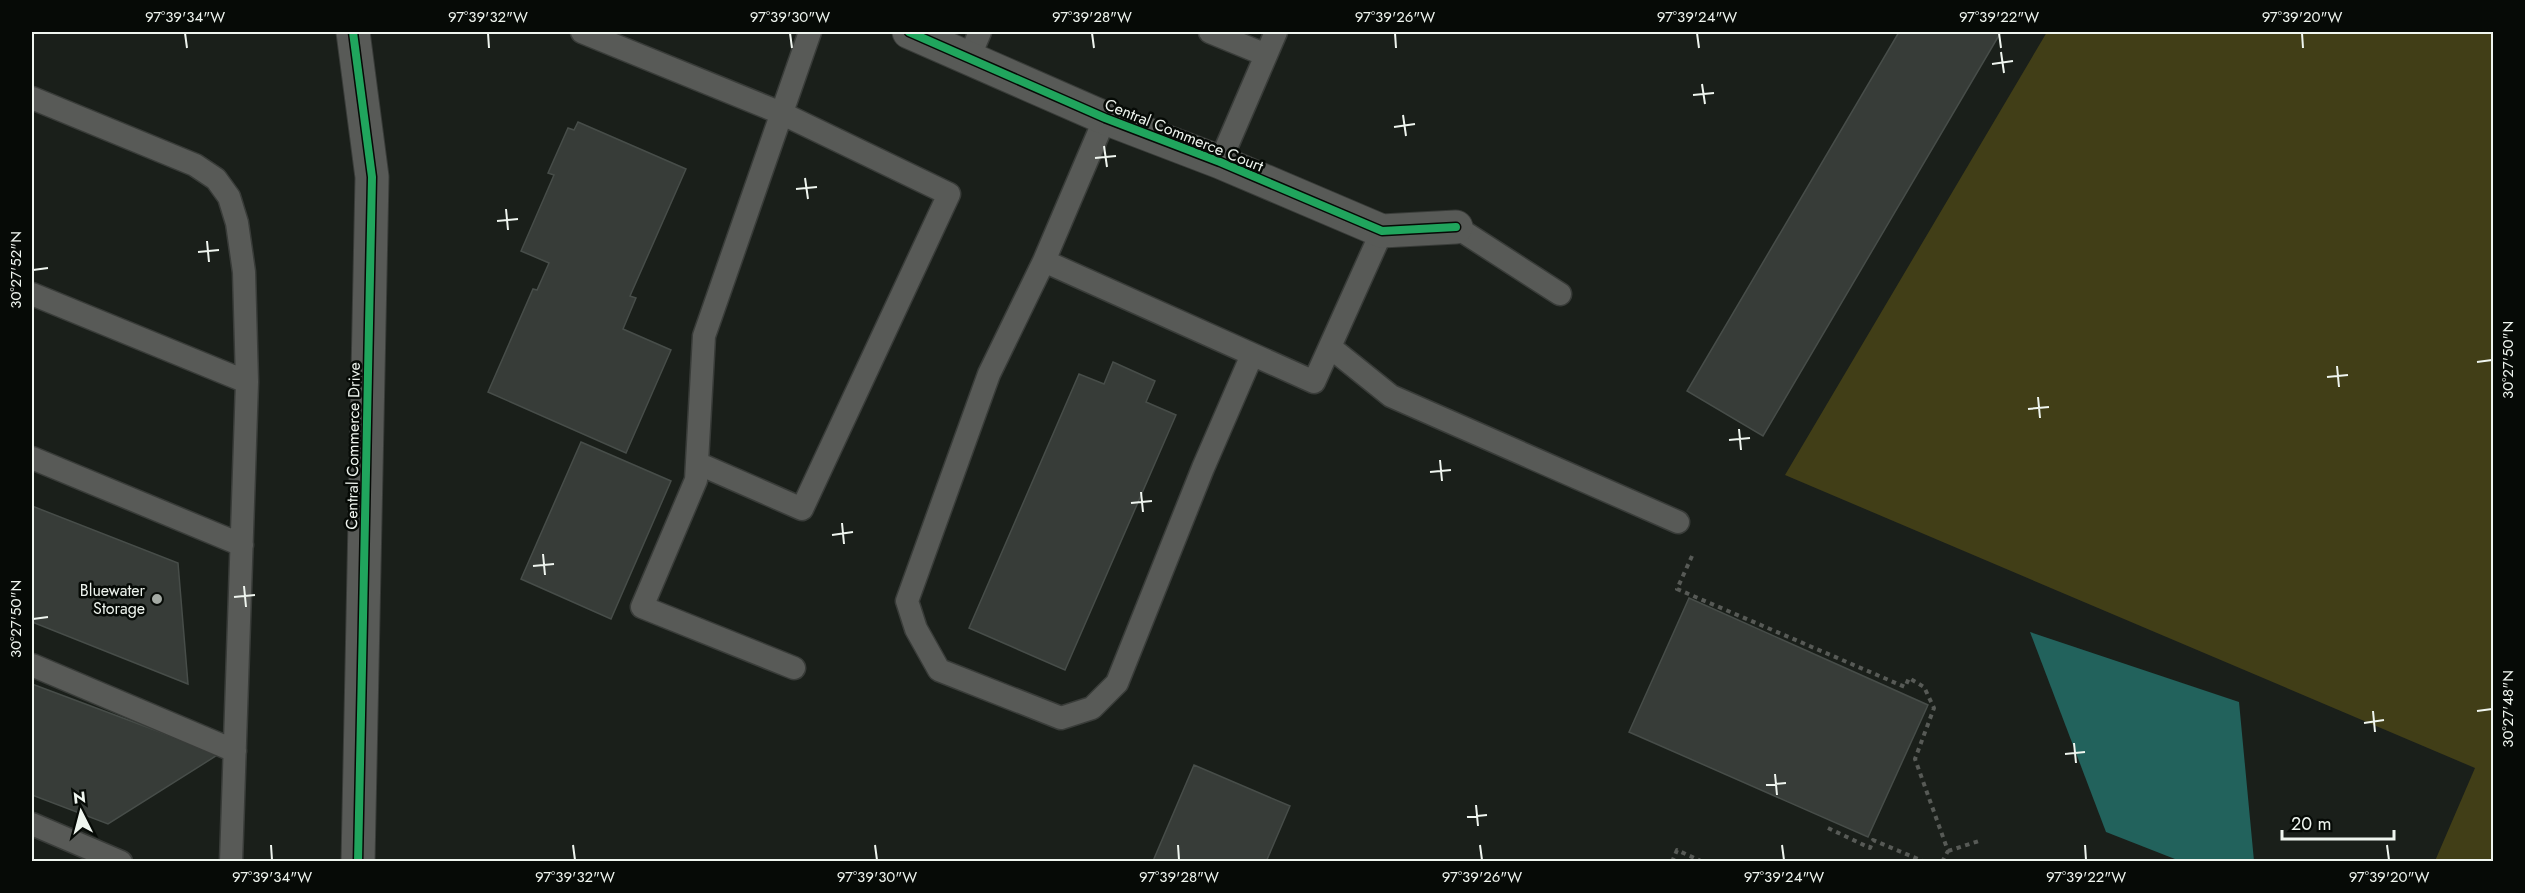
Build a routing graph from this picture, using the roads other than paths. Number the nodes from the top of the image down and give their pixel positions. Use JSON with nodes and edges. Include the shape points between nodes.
{"nodes":[{"id":1,"x":353,"y":32,"type":"edge"},
{"id":2,"x":582,"y":32,"type":"edge"},
{"id":3,"x":810,"y":32,"type":"edge"},
{"id":4,"x":909,"y":32,"type":"edge"},
{"id":5,"x":1210,"y":32,"type":"edge"},
{"id":6,"x":1276,"y":32,"type":"edge"},
{"id":7,"x":974,"y":45,"type":"edge"},
{"id":8,"x":1266,"y":55,"type":"junction"},
{"id":9,"x":32,"y":98,"type":"edge"},
{"id":10,"x":781,"y":113,"type":"junction"},
{"id":11,"x":1104,"y":118,"type":"junction"},
{"id":12,"x":1220,"y":162,"type":"junction"},
{"id":13,"x":1456,"y":227,"type":"joint"},
{"id":14,"x":1382,"y":231,"type":"junction"},
{"id":15,"x":1044,"y":261,"type":"junction"},
{"id":16,"x":32,"y":294,"type":"edge"},
{"id":17,"x":1560,"y":294,"type":"dead end"},
{"id":18,"x":1330,"y":347,"type":"junction"},
{"id":19,"x":1252,"y":355,"type":"junction"},
{"id":20,"x":247,"y":382,"type":"junction"},
{"id":21,"x":32,"y":458,"type":"edge"},
{"id":22,"x":697,"y":463,"type":"junction"},
{"id":23,"x":1678,"y":522,"type":"dead end"},
{"id":24,"x":242,"y":545,"type":"junction"},
{"id":25,"x":32,"y":664,"type":"edge"},
{"id":26,"x":794,"y":668,"type":"dead end"},
{"id":27,"x":235,"y":751,"type":"junction"},
{"id":28,"x":32,"y":824,"type":"edge"},
{"id":29,"x":121,"y":861,"type":"edge"},
{"id":30,"x":231,"y":861,"type":"edge"},
{"id":31,"x":358,"y":861,"type":"edge"}],
"edges":[{"from":1,"to":31,"type":"street","name":"Central Commerce Drive","via":[[372,177]]},
{"from":2,"to":10,"type":"lane"},
{"from":3,"to":10,"type":"lane"},
{"from":4,"to":7,"type":"street","name":"Central Commerce Court"},
{"from":5,"to":8,"type":"lane"},
{"from":6,"to":8,"type":"lane"},
{"from":7,"to":11,"type":"street","name":"Central Commerce Court"},
{"from":8,"to":12,"type":"lane"},
{"from":9,"to":20,"type":"lane","via":[[163,150],[216,179],[229,197],[237,223],[244,272]]},
{"from":10,"to":22,"type":"lane","via":[[704,336]]},
{"from":10,"to":22,"type":"lane","via":[[949,194],[802,509]]},
{"from":11,"to":12,"type":"street","name":"Central Commerce Court"},
{"from":11,"to":15,"type":"lane"},
{"from":12,"to":14,"type":"street","name":"Central Commerce Court"},
{"from":13,"to":14,"type":"street","name":"Central Commerce Court"},
{"from":13,"to":17,"type":"lane"},
{"from":14,"to":18,"type":"lane"},
{"from":15,"to":19,"type":"lane"},
{"from":15,"to":19,"type":"lane","via":[[989,374],[907,601],[916,629],[939,670],[1061,718],[1092,708],[1117,683]]},
{"from":16,"to":20,"type":"lane"},
{"from":18,"to":19,"type":"lane","via":[[1314,382]]},
{"from":18,"to":23,"type":"lane","via":[[1391,396]]},
{"from":20,"to":24,"type":"lane"},
{"from":21,"to":24,"type":"lane"},
{"from":22,"to":26,"type":"lane","via":[[696,480],[642,607]]},
{"from":24,"to":27,"type":"lane"},
{"from":25,"to":27,"type":"lane"},
{"from":27,"to":30,"type":"lane"},
{"from":28,"to":29,"type":"lane"}]}
